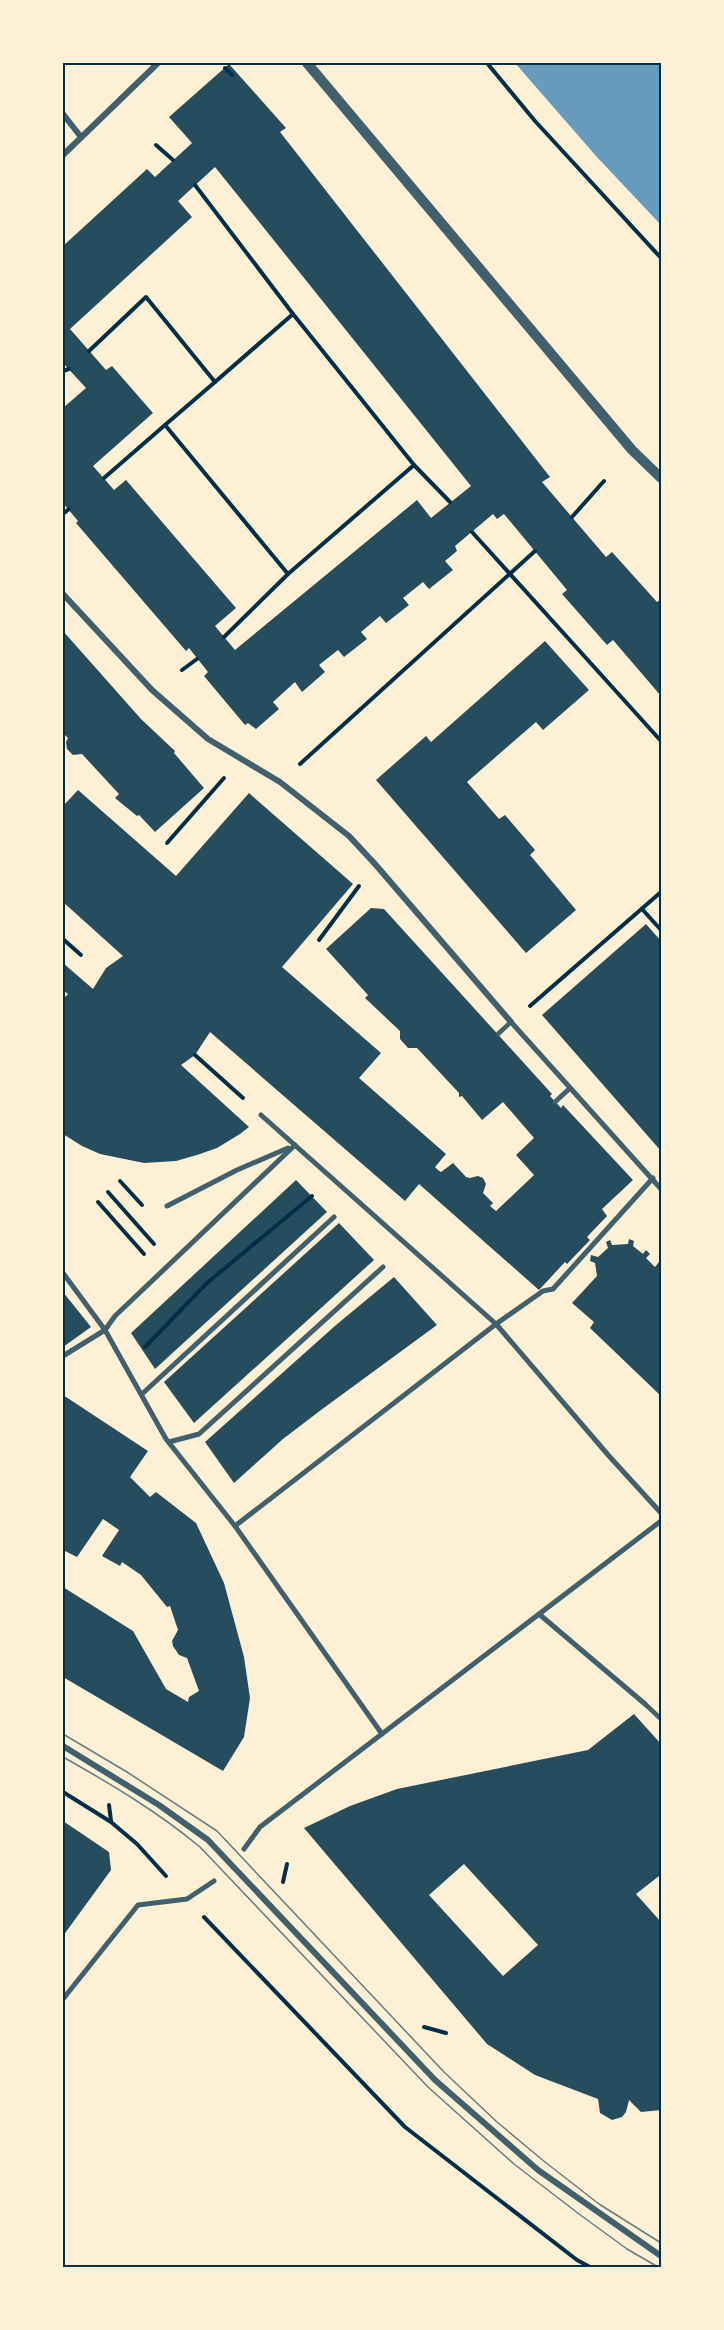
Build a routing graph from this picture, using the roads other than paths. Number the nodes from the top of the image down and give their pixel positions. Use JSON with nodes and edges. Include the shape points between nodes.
{"nodes":[{"id":1,"x":158,"y":63,"type":"edge"},
{"id":2,"x":307,"y":63,"type":"edge"},
{"id":3,"x":63,"y":114,"type":"edge"},
{"id":4,"x":81,"y":137,"type":"junction"},
{"id":5,"x":63,"y":155,"type":"edge"},
{"id":6,"x":661,"y":478,"type":"edge"},
{"id":7,"x":63,"y":594,"type":"edge"},
{"id":8,"x":511,"y":1022,"type":"junction"},
{"id":9,"x":498,"y":1034,"type":"dead end"},
{"id":10,"x":569,"y":1089,"type":"junction"},
{"id":11,"x":555,"y":1102,"type":"dead end"},
{"id":12,"x":261,"y":1114,"type":"road end"},
{"id":13,"x":295,"y":1145,"type":"junction"},
{"id":14,"x":653,"y":1178,"type":"junction"},
{"id":15,"x":661,"y":1189,"type":"edge"},
{"id":16,"x":166,"y":1206,"type":"dead end"},
{"id":17,"x":334,"y":1217,"type":"dead end"},
{"id":18,"x":383,"y":1267,"type":"dead end"},
{"id":19,"x":63,"y":1273,"type":"edge"},
{"id":20,"x":496,"y":1324,"type":"junction"},
{"id":21,"x":105,"y":1330,"type":"junction"},
{"id":22,"x":63,"y":1356,"type":"edge"},
{"id":23,"x":142,"y":1394,"type":"junction"},
{"id":24,"x":169,"y":1442,"type":"junction"},
{"id":25,"x":661,"y":1513,"type":"edge"},
{"id":26,"x":661,"y":1521,"type":"edge"},
{"id":27,"x":235,"y":1526,"type":"junction"},
{"id":28,"x":539,"y":1614,"type":"junction"},
{"id":29,"x":645,"y":1704,"type":"joint"},
{"id":30,"x":661,"y":1719,"type":"edge"},
{"id":31,"x":382,"y":1734,"type":"junction"},
{"id":32,"x":63,"y":1746,"type":"edge"},
{"id":33,"x":244,"y":1849,"type":"dead end"},
{"id":34,"x":214,"y":1881,"type":"dead end"},
{"id":35,"x":63,"y":1999,"type":"edge"},
{"id":36,"x":661,"y":2256,"type":"edge"}],
"edges":[{"from":1,"to":4,"type":"street"},
{"from":2,"to":6,"type":"street","via":[[632,450]]},
{"from":3,"to":4,"type":"street"},
{"from":4,"to":5,"type":"street"},
{"from":7,"to":8,"type":"street","via":[[175,711],[208,739],[280,782],[331,821],[369,857]]},
{"from":8,"to":9,"type":"lane"},
{"from":8,"to":10,"type":"street"},
{"from":10,"to":11,"type":"street"},
{"from":10,"to":14,"type":"street"},
{"from":12,"to":13,"type":"street"},
{"from":13,"to":16,"type":"street"},
{"from":13,"to":20,"type":"street"},
{"from":13,"to":21,"type":"street","via":[[115,1316]]},
{"from":14,"to":15,"type":"street"},
{"from":14,"to":20,"type":"street","via":[[553,1289],[543,1291]]},
{"from":17,"to":23,"type":"street"},
{"from":18,"to":24,"type":"street","via":[[199,1434]]},
{"from":19,"to":21,"type":"street"},
{"from":20,"to":25,"type":"street"},
{"from":20,"to":27,"type":"street"},
{"from":21,"to":22,"type":"street"},
{"from":21,"to":23,"type":"street"},
{"from":23,"to":24,"type":"street"},
{"from":24,"to":27,"type":"street"},
{"from":26,"to":28,"type":"street"},
{"from":27,"to":31,"type":"street"},
{"from":28,"to":29,"type":"street"},
{"from":28,"to":31,"type":"street"},
{"from":29,"to":30,"type":"lane"},
{"from":31,"to":33,"type":"street","via":[[260,1827]]},
{"from":32,"to":36,"type":"street","via":[[208,1840],[435,2080],[538,2170]]},
{"from":34,"to":35,"type":"street","via":[[187,1899],[138,1905]]}]}
